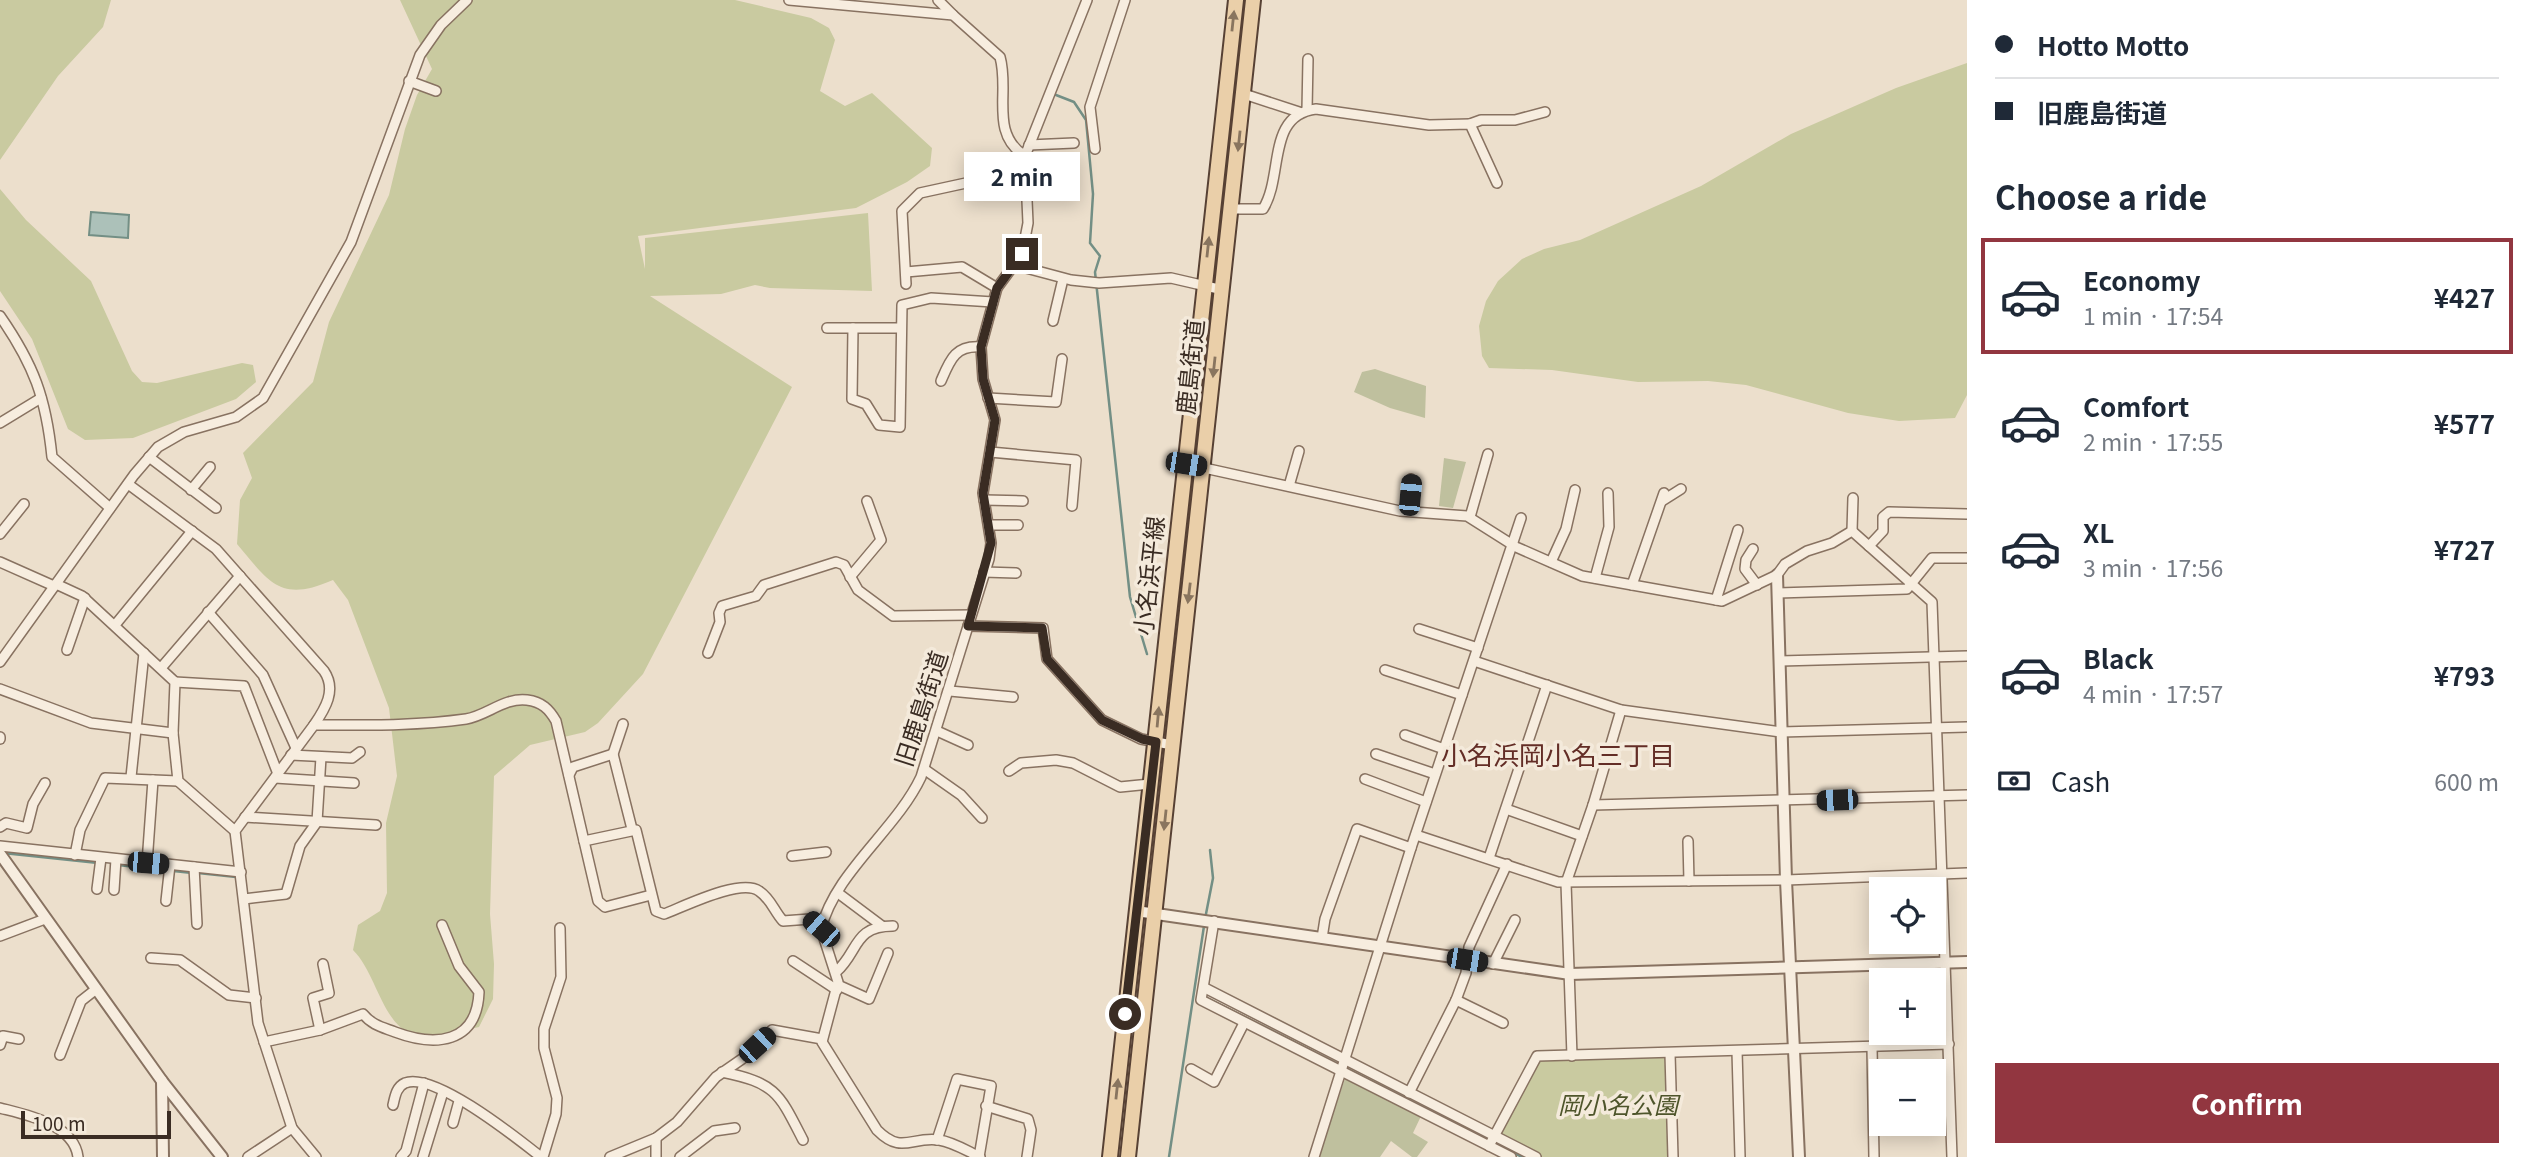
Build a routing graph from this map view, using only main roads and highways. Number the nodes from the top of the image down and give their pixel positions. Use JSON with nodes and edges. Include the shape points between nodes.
{"nodes":[{"id":1,"x":1236,"y":0,"type":"edge"},
{"id":2,"x":1253,"y":0,"type":"edge"},
{"id":3,"x":1110,"y":1157,"type":"edge"},
{"id":4,"x":1128,"y":1157,"type":"edge"}],
"edges":[{"from":3,"to":1,"type":"main road","name":"小名浜平線","one_way":true},
{"from":2,"to":4,"type":"main road","name":"鹿島街道","one_way":true}]}
